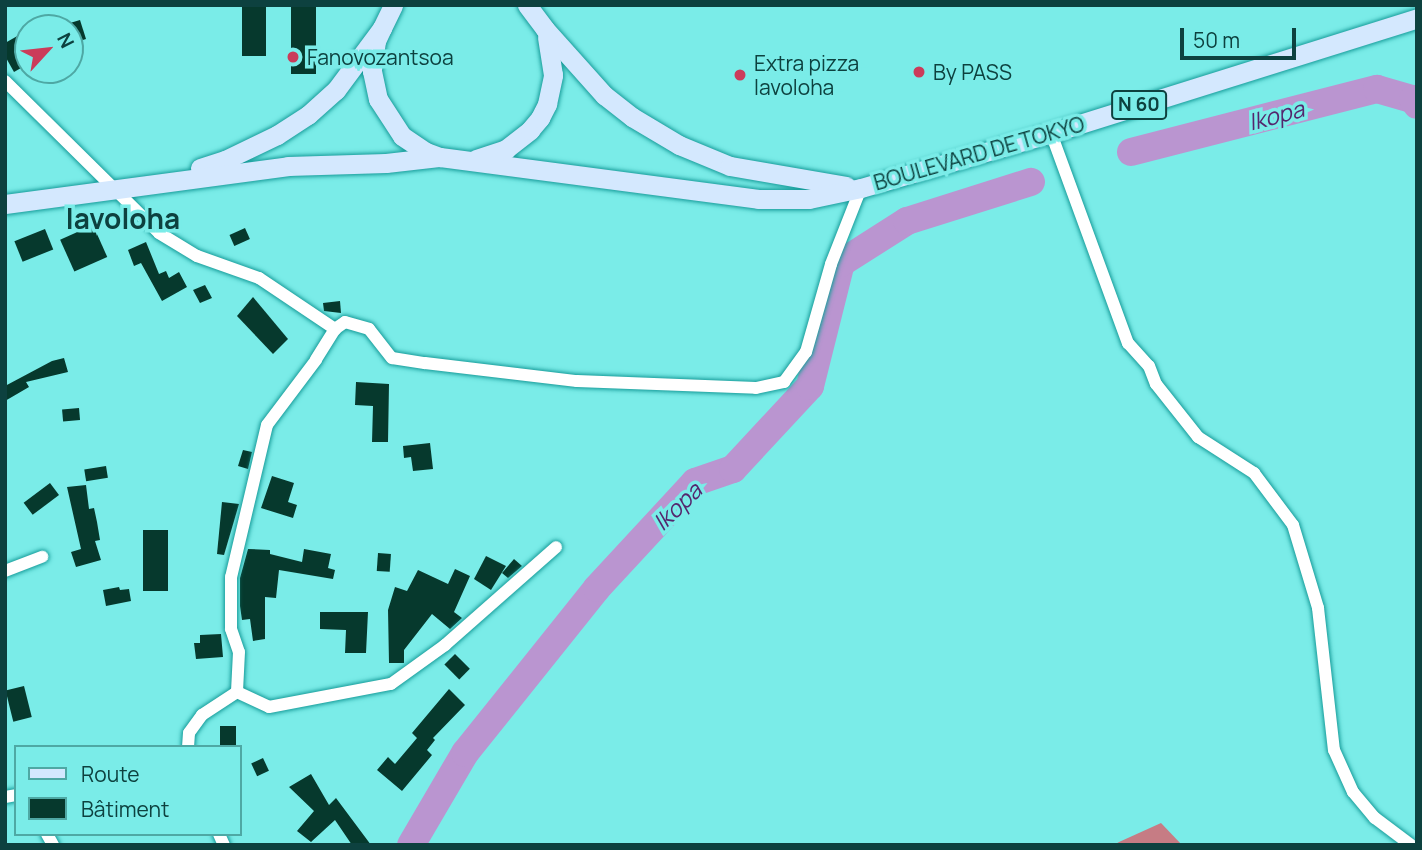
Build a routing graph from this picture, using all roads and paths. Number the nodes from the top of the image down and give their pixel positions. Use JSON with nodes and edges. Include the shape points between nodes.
{"nodes":[{"id":1,"x":527,"y":5,"type":"edge"},
{"id":2,"x":390,"y":14,"type":"edge"},
{"id":3,"x":1417,"y":18,"type":"edge"},
{"id":4,"x":545,"y":29,"type":"junction"},
{"id":5,"x":5,"y":81,"type":"edge"},
{"id":6,"x":1051,"y":133,"type":"junction"},
{"id":7,"x":440,"y":157,"type":"junction"},
{"id":8,"x":462,"y":160,"type":"junction"},
{"id":9,"x":141,"y":185,"type":"junction"},
{"id":10,"x":861,"y":188,"type":"junction"},
{"id":11,"x":116,"y":190,"type":"junction"},
{"id":12,"x":5,"y":204,"type":"edge"},
{"id":13,"x":334,"y":328,"type":"junction"},
{"id":14,"x":556,"y":547,"type":"dead end"},
{"id":15,"x":42,"y":557,"type":"dead end"},
{"id":16,"x":5,"y":572,"type":"edge"},
{"id":17,"x":237,"y":692,"type":"junction"},
{"id":18,"x":188,"y":745,"type":"edge"},
{"id":19,"x":1411,"y":845,"type":"edge"}],
"edges":[{"from":1,"to":4,"type":"main road"},
{"from":2,"to":7,"type":"main road","via":[[372,71],[384,113],[413,145]]},
{"from":2,"to":9,"type":"main road","via":[[336,90],[277,135],[225,160]]},
{"from":3,"to":6,"type":"main road","name":"BOULEVARD DE TOKYO","number":"N 60"},
{"from":4,"to":8,"type":"main road","via":[[554,75],[540,118],[506,149]]},
{"from":4,"to":10,"type":"main road","via":[[604,95],[679,145],[730,166]]},
{"from":5,"to":11,"type":"street"},
{"from":6,"to":10,"type":"main road","name":"BOULEVARD DE TOKYO","number":"N 60"},
{"from":6,"to":19,"type":"street","via":[[1128,342],[1198,436],[1254,473],[1293,525],[1318,608],[1334,750],[1353,792],[1375,818]]},
{"from":7,"to":8,"type":"main road","name":"BOULEVARD DE TOKYO"},
{"from":7,"to":9,"type":"main road","via":[[288,166]]},
{"from":8,"to":10,"type":"main road","name":"BOULEVARD DE TOKYO","via":[[758,199],[809,199]]},
{"from":9,"to":11,"type":"main road"},
{"from":10,"to":13,"type":"street","via":[[831,264],[806,352],[784,382],[756,388],[576,381],[425,363],[393,358],[369,329],[345,322]]},
{"from":11,"to":12,"type":"main road"},
{"from":11,"to":13,"type":"street","via":[[159,233],[197,256],[259,278]]},
{"from":13,"to":17,"type":"street","via":[[267,425],[232,577],[231,629],[239,652]]},
{"from":14,"to":17,"type":"street","via":[[445,645],[391,684],[269,707]]},
{"from":15,"to":16,"type":"street"},
{"from":17,"to":18,"type":"street","via":[[202,715],[189,733]]}]}
